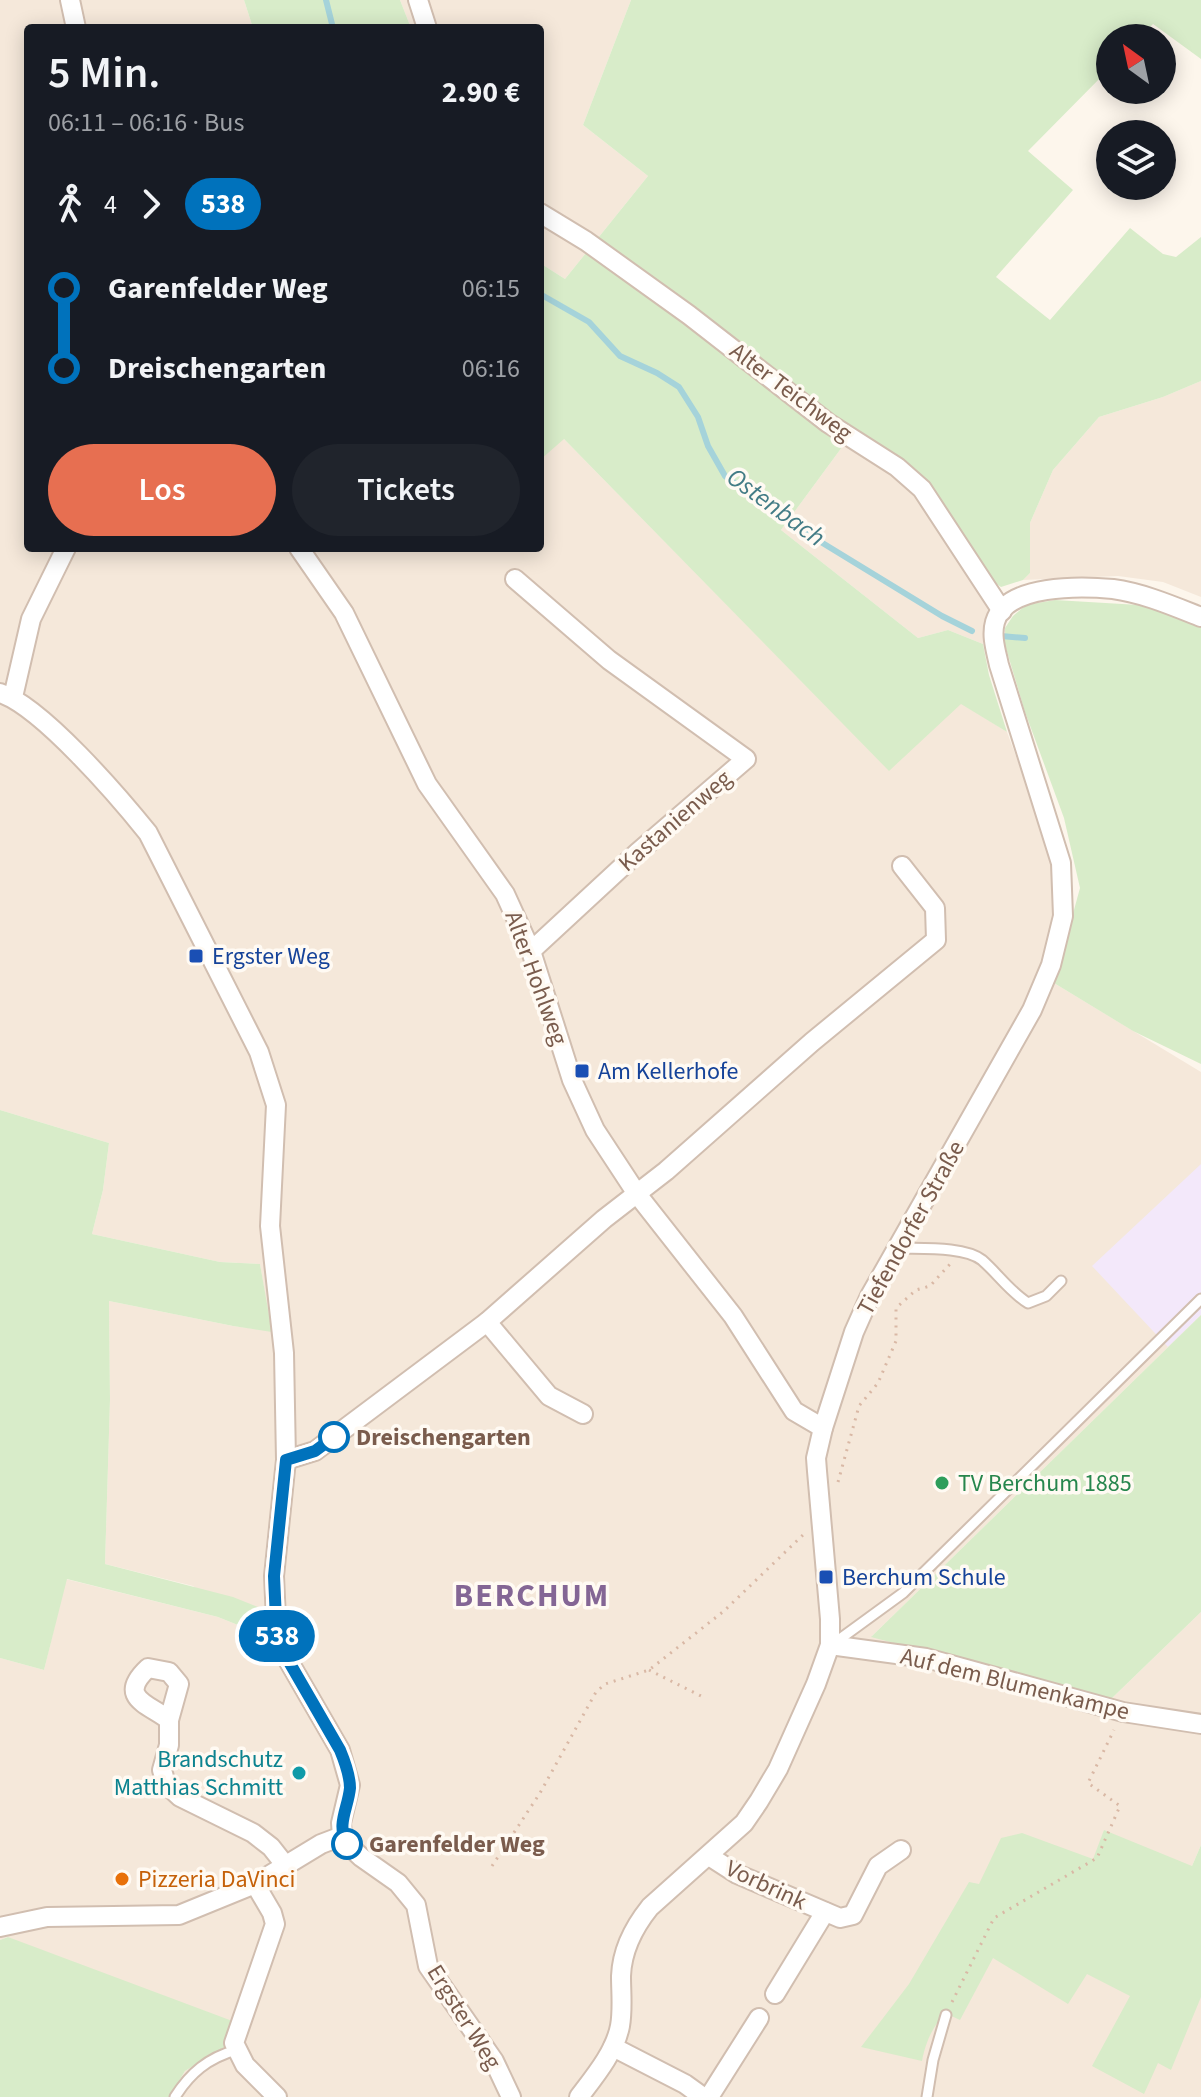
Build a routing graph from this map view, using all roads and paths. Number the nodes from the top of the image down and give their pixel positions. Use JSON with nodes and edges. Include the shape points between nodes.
{"nodes":[{"id":1,"x":70,"y":0,"type":"edge"},
{"id":2,"x":418,"y":0,"type":"edge"},
{"id":3,"x":75,"y":24,"type":"edge"},
{"id":4,"x":426,"y":24,"type":"edge"},
{"id":5,"x":544,"y":215,"type":"edge"},
{"id":6,"x":64,"y":552,"type":"edge"},
{"id":7,"x":302,"y":552,"type":"edge"},
{"id":8,"x":515,"y":579,"type":"dead end"},
{"id":9,"x":1002,"y":611,"type":"junction"},
{"id":10,"x":1201,"y":617,"type":"edge"},
{"id":11,"x":6,"y":695,"type":"edge"},
{"id":12,"x":902,"y":866,"type":"dead end"},
{"id":13,"x":531,"y":951,"type":"junction"},
{"id":14,"x":637,"y":1194,"type":"junction"},
{"id":15,"x":897,"y":1248,"type":"junction"},
{"id":16,"x":962,"y":1252,"type":"junction"},
{"id":17,"x":1061,"y":1281,"type":"dead end"},
{"id":18,"x":1201,"y":1299,"type":"edge"},
{"id":19,"x":487,"y":1322,"type":"junction"},
{"id":20,"x":583,"y":1414,"type":"dead end"},
{"id":21,"x":823,"y":1428,"type":"junction"},
{"id":22,"x":286,"y":1460,"type":"junction"},
{"id":23,"x":821,"y":1506,"type":"junction"},
{"id":24,"x":822,"y":1530,"type":"junction"},
{"id":25,"x":830,"y":1645,"type":"junction"},
{"id":26,"x":649,"y":1670,"type":"junction"},
{"id":27,"x":701,"y":1696,"type":"dead end"},
{"id":28,"x":1123,"y":1712,"type":"junction"},
{"id":29,"x":169,"y":1720,"type":"dead end"},
{"id":30,"x":1201,"y":1724,"type":"edge"},
{"id":31,"x":342,"y":1836,"type":"junction"},
{"id":32,"x":901,"y":1850,"type":"dead end"},
{"id":33,"x":709,"y":1856,"type":"junction"},
{"id":34,"x":286,"y":1866,"type":"junction"},
{"id":35,"x":492,"y":1866,"type":"dead end"},
{"id":36,"x":255,"y":1884,"type":"junction"},
{"id":37,"x":825,"y":1912,"type":"junction"},
{"id":38,"x":0,"y":1927,"type":"edge"},
{"id":39,"x":775,"y":1994,"type":"dead end"},
{"id":40,"x":946,"y":2015,"type":"joint"},
{"id":41,"x":759,"y":2018,"type":"dead end"},
{"id":42,"x":613,"y":2047,"type":"junction"},
{"id":43,"x":236,"y":2050,"type":"junction"},
{"id":44,"x":175,"y":2097,"type":"edge"},
{"id":45,"x":277,"y":2097,"type":"edge"},
{"id":46,"x":511,"y":2097,"type":"edge"},
{"id":47,"x":579,"y":2097,"type":"edge"},
{"id":48,"x":706,"y":2097,"type":"edge"},
{"id":49,"x":927,"y":2097,"type":"edge"}],
"edges":[{"from":1,"to":3,"type":"street"},
{"from":2,"to":4,"type":"street"},
{"from":5,"to":9,"type":"street","name":"Alter Teichweg","via":[[689,315],[828,423],[897,467],[922,489]]},
{"from":6,"to":11,"type":"street","via":[[31,619]]},
{"from":7,"to":13,"type":"street","name":"Alter Hohlweg","via":[[344,613],[427,784],[505,894]]},
{"from":8,"to":13,"type":"street","name":"Kastanienweg","via":[[609,660],[746,759]]},
{"from":9,"to":10,"type":"street","via":[[1015,600],[1046,590],[1114,589]]},
{"from":9,"to":15,"type":"street","name":"Tiefendorfer Straße","via":[[994,631],[999,665],[1061,863],[1059,942],[1032,1010]]},
{"from":11,"to":22,"type":"street","via":[[46,724],[148,833],[269,1080],[276,1105],[270,1226],[284,1353]]},
{"from":12,"to":14,"type":"street","via":[[935,908],[936,940]]},
{"from":13,"to":14,"type":"street","name":"Alter Hohlweg","via":[[582,1104]]},
{"from":14,"to":19,"type":"street"},
{"from":14,"to":21,"type":"street","name":"Alter Hohlweg","via":[[733,1316],[794,1411]]},
{"from":15,"to":16,"type":"lane"},
{"from":15,"to":21,"type":"street","name":"Tiefendorfer Straße","via":[[854,1332]]},
{"from":16,"to":17,"type":"lane","via":[[980,1259],[1028,1303],[1046,1296]]},
{"from":16,"to":23,"type":"path","via":[[930,1286],[916,1290],[896,1308],[896,1341],[878,1383],[859,1406],[833,1499]]},
{"from":18,"to":25,"type":"lane","via":[[903,1593]]},
{"from":19,"to":20,"type":"street","via":[[549,1396]]},
{"from":19,"to":22,"type":"street","via":[[315,1451]]},
{"from":21,"to":23,"type":"street","name":"Tiefendorfer Straße","via":[[816,1458]]},
{"from":22,"to":31,"type":"street","via":[[274,1576],[277,1641],[347,1767],[350,1785]]},
{"from":23,"to":24,"type":"street","name":"Tiefendorfer Straße"},
{"from":24,"to":25,"type":"street","name":"Tiefendorfer Straße"},
{"from":24,"to":26,"type":"path","via":[[803,1534],[724,1611]]},
{"from":25,"to":28,"type":"street","name":"Auf dem Blumenkampe","via":[[926,1658]]},
{"from":25,"to":33,"type":"street","name":"Tiefendorfer Straße","via":[[778,1769],[744,1823]]},
{"from":26,"to":27,"type":"path"},
{"from":26,"to":35,"type":"path","via":[[596,1692]]},
{"from":28,"to":30,"type":"street","name":"Auf dem Blumenkampe"},
{"from":28,"to":40,"type":"path","via":[[1088,1783],[1120,1806],[1097,1858],[994,1918]]},
{"from":29,"to":34,"type":"street","via":[[162,1770],[166,1784],[180,1797],[253,1833]]},
{"from":31,"to":34,"type":"street"},
{"from":31,"to":46,"type":"street","name":"Ergster Weg","via":[[416,1905],[428,1966],[494,2061]]},
{"from":32,"to":37,"type":"street","name":"Vorbrink","via":[[878,1866],[853,1915],[840,1918]]},
{"from":33,"to":37,"type":"street","name":"Vorbrink","via":[[737,1874]]},
{"from":33,"to":42,"type":"street","name":"Tiefendorfer Straße","via":[[637,1923],[621,1973],[623,2004]]},
{"from":34,"to":36,"type":"street"},
{"from":36,"to":38,"type":"street","via":[[179,1915],[47,1917]]},
{"from":36,"to":43,"type":"street","via":[[275,1924]]},
{"from":37,"to":39,"type":"street","name":"Vorbrink"},
{"from":40,"to":49,"type":"lane"},
{"from":41,"to":48,"type":"street"},
{"from":42,"to":47,"type":"street","name":"Tiefendorfer Straße"},
{"from":42,"to":48,"type":"street"},
{"from":43,"to":44,"type":"lane","via":[[195,2071]]},
{"from":43,"to":45,"type":"street"}]}
